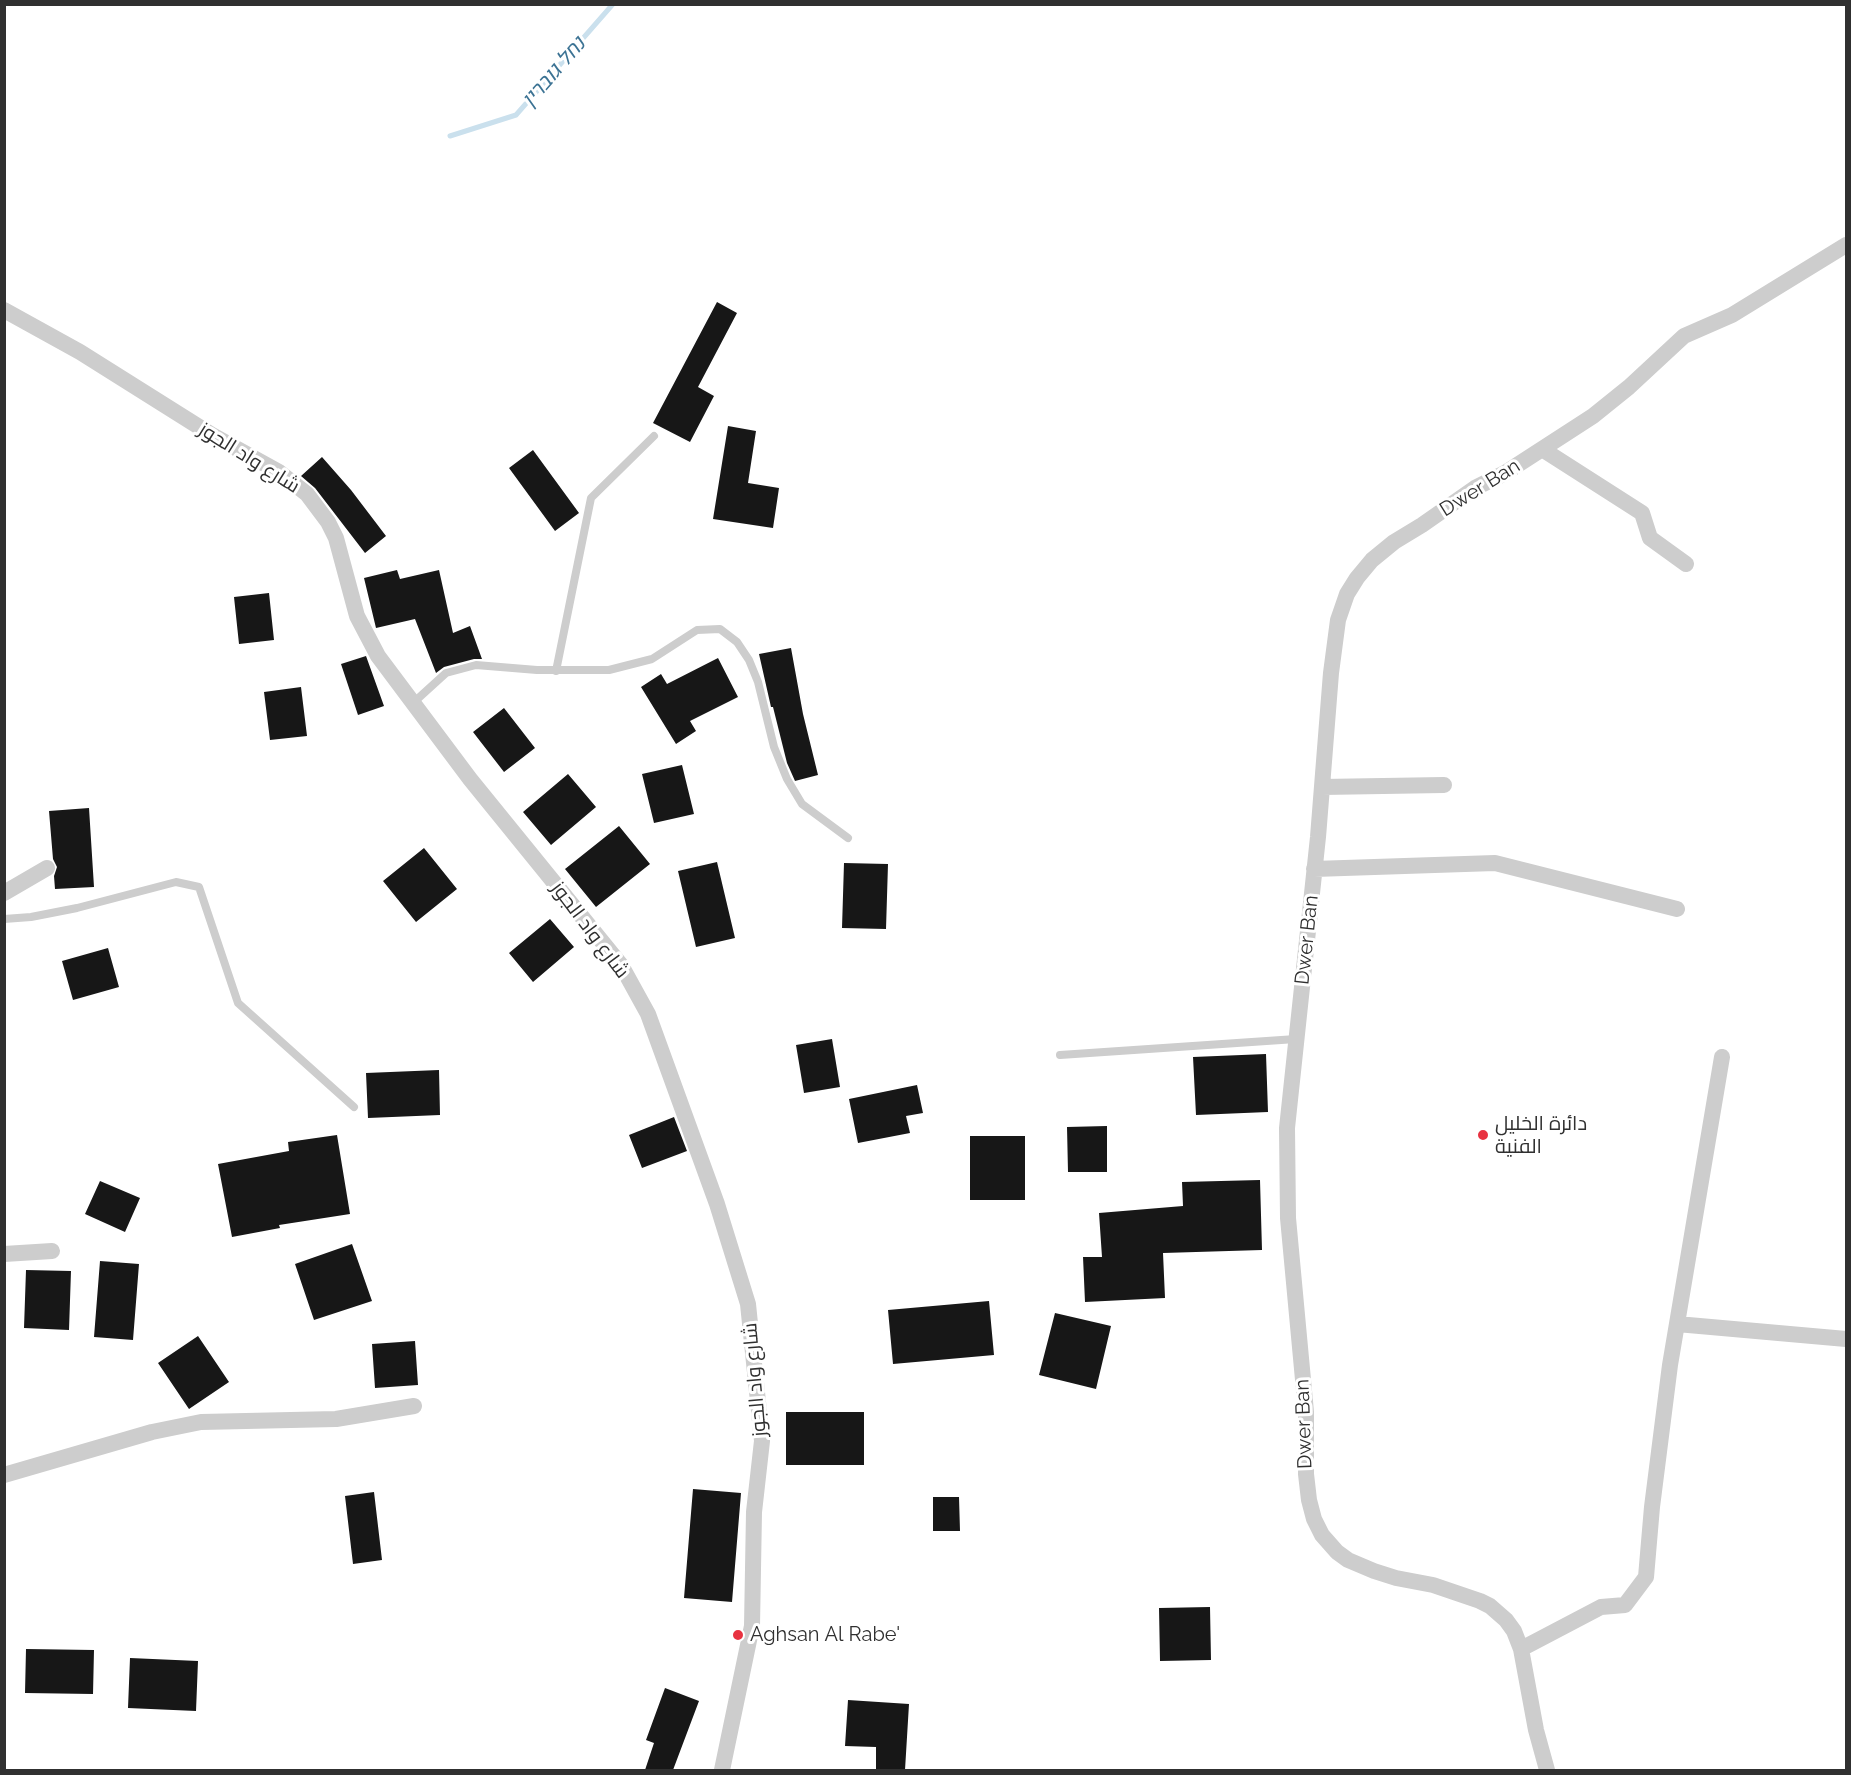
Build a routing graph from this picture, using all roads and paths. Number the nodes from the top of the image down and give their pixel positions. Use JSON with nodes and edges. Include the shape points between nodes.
{"nodes":[{"id":1,"x":1846,"y":245,"type":"edge"},
{"id":2,"x":4,"y":310,"type":"edge"},
{"id":3,"x":654,"y":436,"type":"dead end"},
{"id":4,"x":1542,"y":449,"type":"junction"},
{"id":5,"x":1686,"y":564,"type":"dead end"},
{"id":6,"x":556,"y":671,"type":"junction"},
{"id":7,"x":412,"y":703,"type":"junction"},
{"id":8,"x":1444,"y":785,"type":"dead end"},
{"id":9,"x":1322,"y":787,"type":"junction"},
{"id":10,"x":848,"y":838,"type":"dead end"},
{"id":11,"x":47,"y":868,"type":"dead end"},
{"id":12,"x":1314,"y":869,"type":"junction"},
{"id":13,"x":4,"y":893,"type":"edge"},
{"id":14,"x":1677,"y":909,"type":"dead end"},
{"id":15,"x":4,"y":920,"type":"edge"},
{"id":16,"x":1296,"y":1039,"type":"junction"},
{"id":17,"x":1060,"y":1055,"type":"dead end"},
{"id":18,"x":1722,"y":1057,"type":"dead end"},
{"id":19,"x":354,"y":1107,"type":"dead end"},
{"id":20,"x":52,"y":1251,"type":"dead end"},
{"id":21,"x":4,"y":1254,"type":"edge"},
{"id":22,"x":1677,"y":1324,"type":"junction"},
{"id":23,"x":1846,"y":1339,"type":"edge"},
{"id":24,"x":414,"y":1406,"type":"dead end"},
{"id":25,"x":4,"y":1475,"type":"edge"},
{"id":26,"x":1521,"y":1649,"type":"junction"},
{"id":27,"x":722,"y":1770,"type":"edge"},
{"id":28,"x":1547,"y":1770,"type":"edge"}],
"edges":[{"from":1,"to":4,"type":"street","name":"Dwer Ban","via":[[1732,315],[1684,336],[1608,405]]},
{"from":2,"to":7,"type":"street","name":"شارع واد الجوز","via":[[279,472],[307,494],[336,538],[350,595],[367,636]]},
{"from":3,"to":6,"type":"lane","via":[[591,498]]},
{"from":4,"to":5,"type":"street","via":[[1642,513],[1650,538]]},
{"from":4,"to":9,"type":"street","name":"Dwer Ban","via":[[1394,542],[1357,578],[1347,594],[1336,629]]},
{"from":6,"to":7,"type":"lane","via":[[476,665],[446,673]]},
{"from":6,"to":10,"type":"lane","via":[[632,666],[652,660],[697,630],[720,629],[749,660],[774,747],[802,804]]},
{"from":7,"to":27,"type":"street","name":"شارع واد الجوز","via":[[621,965],[648,1014],[717,1204],[748,1304],[762,1441],[754,1512],[752,1626]]},
{"from":8,"to":9,"type":"street"},
{"from":9,"to":12,"type":"street","name":"Dwer Ban"},
{"from":11,"to":13,"type":"street"},
{"from":12,"to":14,"type":"street","via":[[1495,863]]},
{"from":12,"to":16,"type":"street","name":"Dwer Ban"},
{"from":15,"to":19,"type":"lane","via":[[77,908],[176,882],[199,887],[238,1003]]},
{"from":16,"to":17,"type":"lane"},
{"from":16,"to":26,"type":"street","name":"Dwer Ban","via":[[1287,1128],[1287,1203],[1305,1401],[1306,1474],[1314,1519],[1337,1552],[1358,1565],[1453,1591],[1490,1606],[1514,1631]]},
{"from":18,"to":22,"type":"street"},
{"from":20,"to":21,"type":"street"},
{"from":22,"to":23,"type":"street"},
{"from":22,"to":26,"type":"street","via":[[1646,1577],[1625,1605],[1600,1607]]},
{"from":24,"to":25,"type":"street","via":[[336,1419],[201,1422],[152,1432]]},
{"from":26,"to":28,"type":"street","name":"Dwer Ban"}]}
